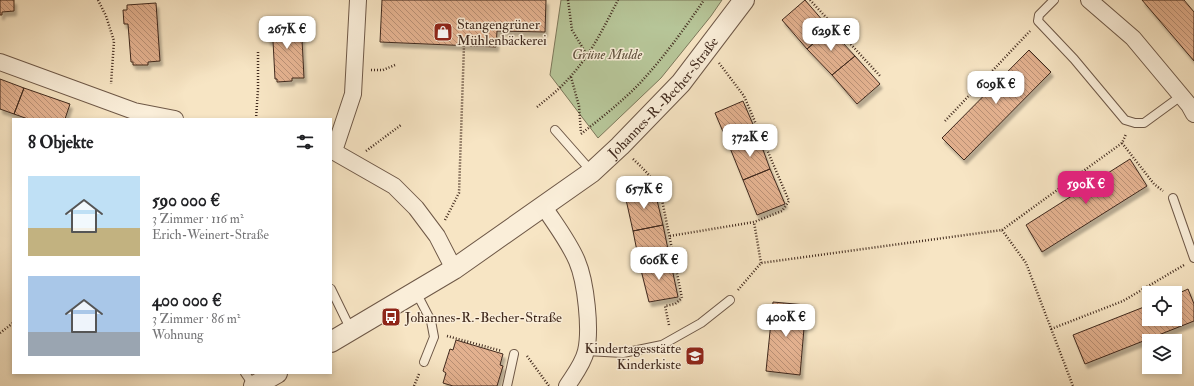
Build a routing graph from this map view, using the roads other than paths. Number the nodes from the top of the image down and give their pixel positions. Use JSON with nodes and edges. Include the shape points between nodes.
{"nodes":[{"id":1,"x":358,"y":0,"type":"edge"},
{"id":2,"x":744,"y":0,"type":"edge"},
{"id":3,"x":1054,"y":0,"type":"edge"},
{"id":4,"x":1089,"y":0,"type":"edge"},
{"id":5,"x":0,"y":62,"type":"edge"},
{"id":6,"x":1181,"y":96,"type":"junction"},
{"id":7,"x":1194,"y":114,"type":"edge"},
{"id":8,"x":170,"y":118,"type":"edge"},
{"id":9,"x":555,"y":130,"type":"dead end"},
{"id":10,"x":332,"y":151,"type":"edge"},
{"id":11,"x":592,"y":172,"type":"junction"},
{"id":12,"x":1173,"y":198,"type":"road end"},
{"id":13,"x":544,"y":207,"type":"junction"},
{"id":14,"x":1191,"y":261,"type":"edge"},
{"id":15,"x":454,"y":269,"type":"junction"},
{"id":16,"x":332,"y":291,"type":"edge"},
{"id":17,"x":416,"y":292,"type":"junction"},
{"id":18,"x":730,"y":300,"type":"road end"},
{"id":19,"x":351,"y":330,"type":"junction"},
{"id":20,"x":332,"y":341,"type":"edge"},
{"id":21,"x":586,"y":351,"type":"junction"},
{"id":22,"x":514,"y":354,"type":"road end"},
{"id":23,"x":424,"y":362,"type":"dead end"},
{"id":24,"x":246,"y":374,"type":"edge"},
{"id":25,"x":275,"y":374,"type":"edge"},
{"id":26,"x":254,"y":386,"type":"edge"},
{"id":27,"x":507,"y":386,"type":"edge"},
{"id":28,"x":567,"y":386,"type":"edge"}],
"edges":[{"from":1,"to":10,"type":"street","via":[[353,94]]},
{"from":2,"to":11,"type":"street","name":"Johannes-R.-Becher-Straße","via":[[681,82]]},
{"from":3,"to":6,"type":"lane","via":[[1039,15],[1038,21],[1125,120],[1144,123]]},
{"from":4,"to":6,"type":"street","via":[[1133,38]]},
{"from":5,"to":8,"type":"street","via":[[134,111]]},
{"from":6,"to":7,"type":"street"},
{"from":9,"to":11,"type":"lane"},
{"from":10,"to":15,"type":"street","via":[[394,186],[416,208],[436,236]]},
{"from":11,"to":13,"type":"street","name":"Johannes-R.-Becher-Straße"},
{"from":12,"to":14,"type":"lane"},
{"from":13,"to":15,"type":"street","name":"Johannes-R.-Becher-Straße"},
{"from":13,"to":21,"type":"street","via":[[578,262],[588,314],[589,333]]},
{"from":15,"to":17,"type":"street","name":"Johannes-R.-Becher-Straße"},
{"from":16,"to":19,"type":"lane"},
{"from":17,"to":19,"type":"street","name":"Johannes-R.-Becher-Straße"},
{"from":17,"to":23,"type":"lane","via":[[431,321],[434,337]]},
{"from":18,"to":21,"type":"lane","via":[[701,323],[662,345],[623,353]]},
{"from":19,"to":20,"type":"street","name":"Johannes-R.-Becher-Straße"},
{"from":21,"to":28,"type":"street"},
{"from":22,"to":27,"type":"lane"},
{"from":24,"to":26,"type":"lane"},
{"from":25,"to":26,"type":"street"}]}
